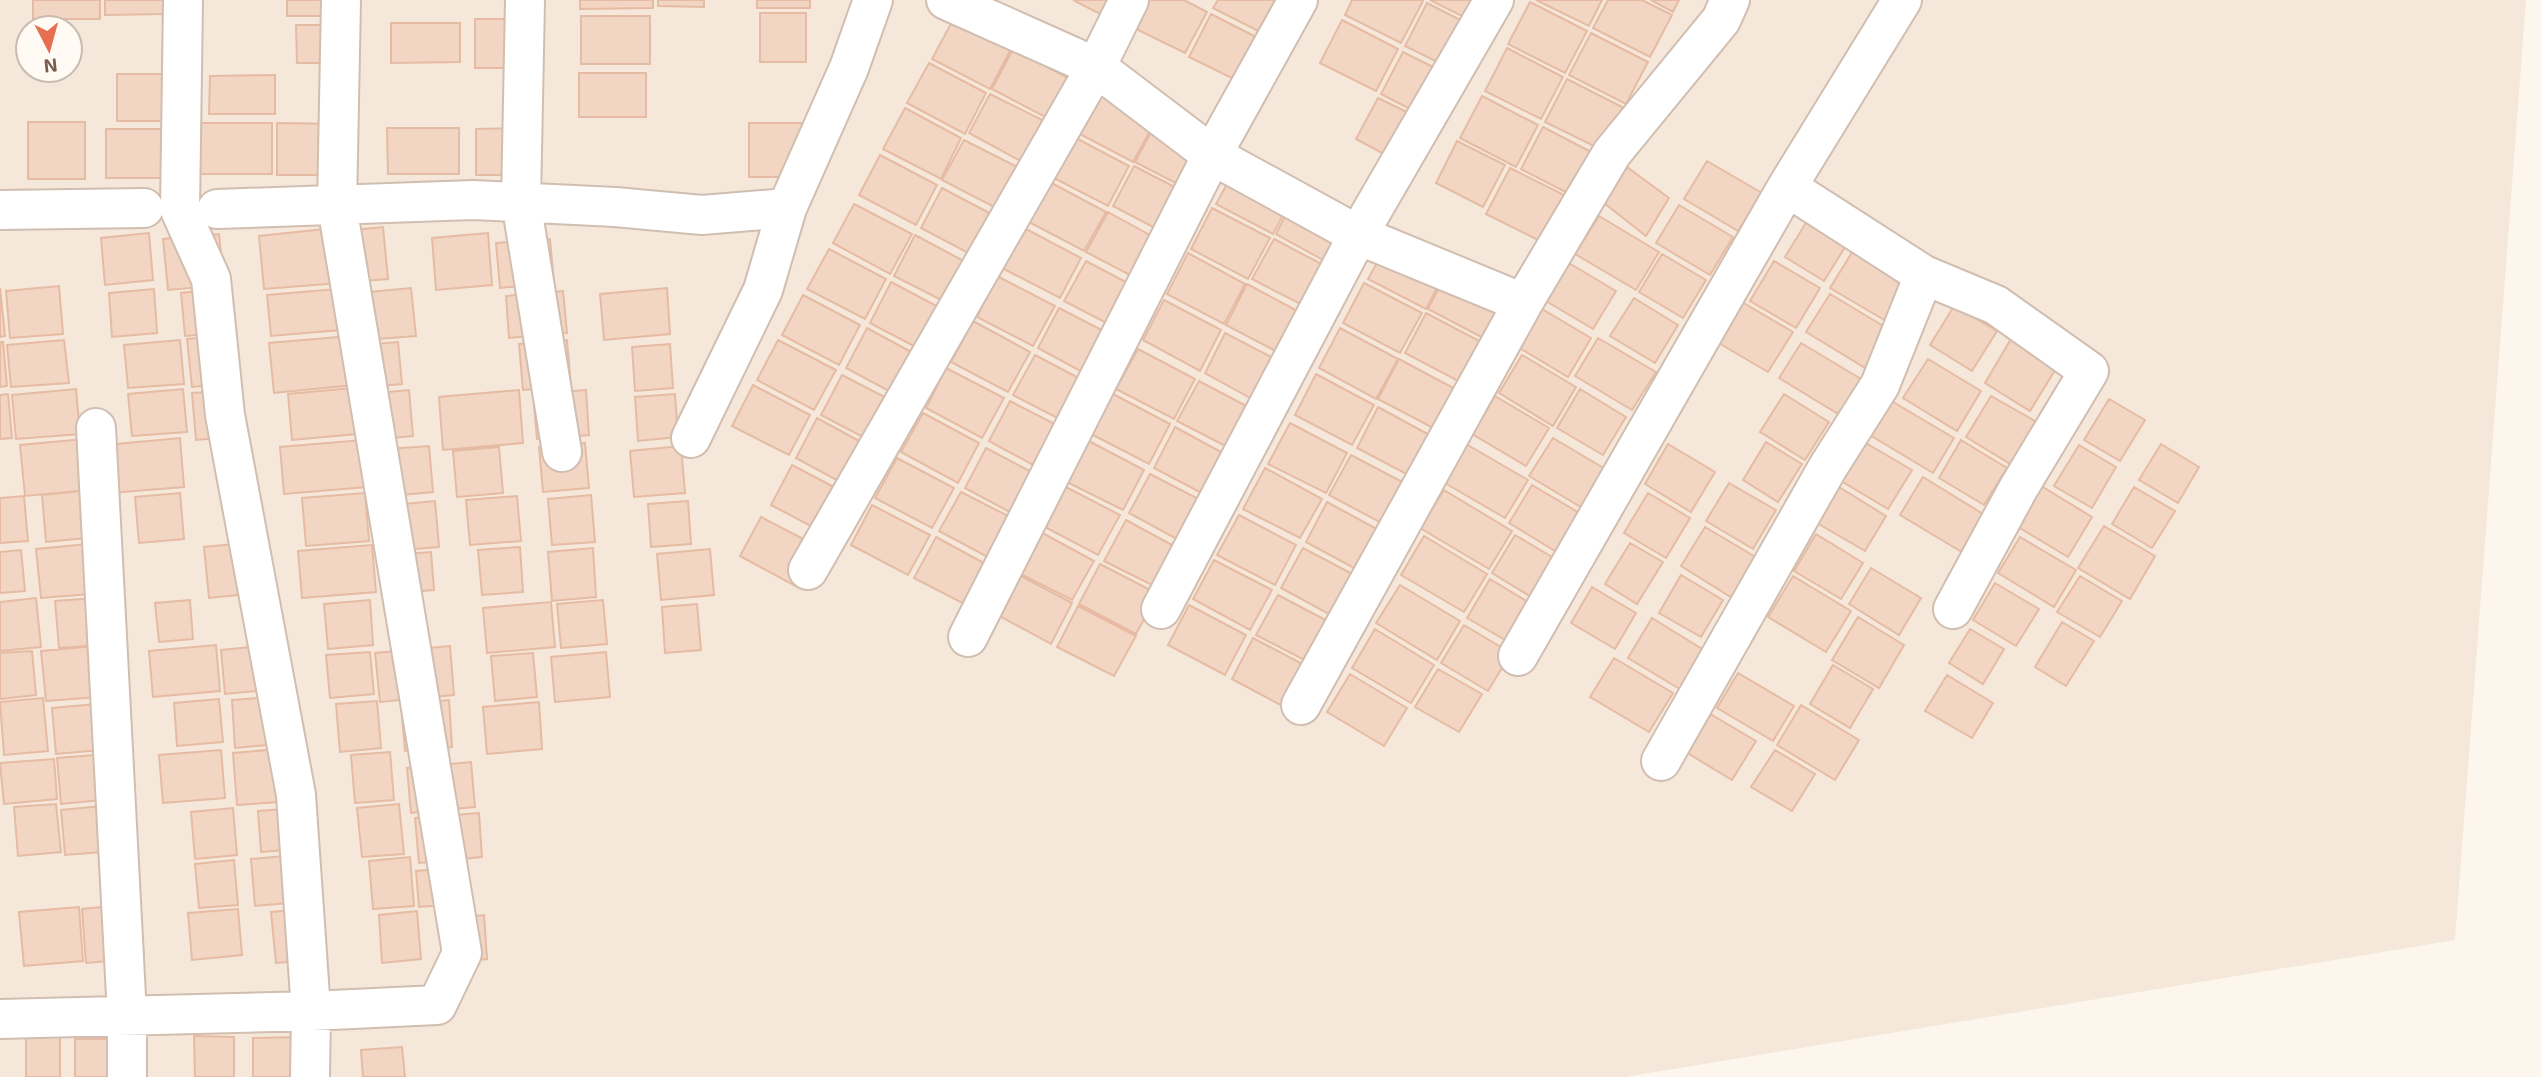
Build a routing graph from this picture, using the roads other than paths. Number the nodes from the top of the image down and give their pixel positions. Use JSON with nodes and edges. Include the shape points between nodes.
{"nodes":[{"id":1,"x":183,"y":0,"type":"edge"},
{"id":2,"x":341,"y":0,"type":"edge"},
{"id":3,"x":525,"y":0,"type":"edge"},
{"id":4,"x":874,"y":0,"type":"edge"},
{"id":5,"x":946,"y":0,"type":"edge"},
{"id":6,"x":1129,"y":0,"type":"edge"},
{"id":7,"x":1298,"y":0,"type":"edge"},
{"id":8,"x":1494,"y":0,"type":"edge"},
{"id":9,"x":1730,"y":0,"type":"edge"},
{"id":10,"x":1902,"y":0,"type":"edge"},
{"id":11,"x":1096,"y":67,"type":"junction"},
{"id":12,"x":1212,"y":155,"type":"junction"},
{"id":13,"x":1787,"y":187,"type":"junction"},
{"id":14,"x":521,"y":202,"type":"junction"},
{"id":15,"x":337,"y":206,"type":"junction"},
{"id":16,"x":144,"y":208,"type":"dead end"},
{"id":17,"x":788,"y":208,"type":"junction"},
{"id":18,"x":217,"y":209,"type":"dead end"},
{"id":19,"x":0,"y":210,"type":"edge"},
{"id":20,"x":1359,"y":235,"type":"junction"},
{"id":21,"x":1924,"y":275,"type":"junction"},
{"id":22,"x":1523,"y":303,"type":"junction"},
{"id":23,"x":96,"y":428,"type":"dead end"},
{"id":24,"x":691,"y":438,"type":"dead end"},
{"id":25,"x":562,"y":452,"type":"dead end"},
{"id":26,"x":808,"y":570,"type":"dead end"},
{"id":27,"x":1161,"y":609,"type":"dead end"},
{"id":28,"x":1953,"y":610,"type":"dead end"},
{"id":29,"x":968,"y":637,"type":"dead end"},
{"id":30,"x":1518,"y":656,"type":"dead end"},
{"id":31,"x":1301,"y":705,"type":"dead end"},
{"id":32,"x":1661,"y":761,"type":"dead end"},
{"id":33,"x":311,"y":1011,"type":"junction"},
{"id":34,"x":127,"y":1015,"type":"junction"},
{"id":35,"x":0,"y":1019,"type":"edge"},
{"id":36,"x":127,"y":1077,"type":"edge"},
{"id":37,"x":310,"y":1077,"type":"edge"}],
"edges":[{"from":1,"to":33,"type":"street","via":[[180,210],[211,279],[225,415],[296,795]]},
{"from":2,"to":15,"type":"street"},
{"from":3,"to":14,"type":"street"},
{"from":4,"to":17,"type":"street"},
{"from":5,"to":11,"type":"street"},
{"from":6,"to":11,"type":"street"},
{"from":7,"to":12,"type":"street"},
{"from":8,"to":20,"type":"street"},
{"from":9,"to":22,"type":"street","via":[[1721,20],[1612,153]]},
{"from":10,"to":13,"type":"street"},
{"from":11,"to":12,"type":"street"},
{"from":11,"to":26,"type":"street"},
{"from":12,"to":20,"type":"street"},
{"from":12,"to":29,"type":"street"},
{"from":13,"to":21,"type":"street"},
{"from":13,"to":30,"type":"street"},
{"from":14,"to":15,"type":"street"},
{"from":14,"to":17,"type":"street","via":[[702,215]]},
{"from":14,"to":25,"type":"street"},
{"from":15,"to":18,"type":"street"},
{"from":15,"to":33,"type":"street","via":[[462,953],[437,1005]]},
{"from":16,"to":19,"type":"street"},
{"from":17,"to":24,"type":"street","via":[[763,290]]},
{"from":20,"to":22,"type":"street"},
{"from":20,"to":27,"type":"street"},
{"from":21,"to":28,"type":"street","via":[[1996,305],[2089,371]]},
{"from":21,"to":32,"type":"street","via":[[1880,385],[1828,467]]},
{"from":22,"to":31,"type":"street"},
{"from":23,"to":34,"type":"street"},
{"from":33,"to":34,"type":"street"},
{"from":33,"to":37,"type":"street"},
{"from":34,"to":35,"type":"street"},
{"from":34,"to":36,"type":"street"}]}
